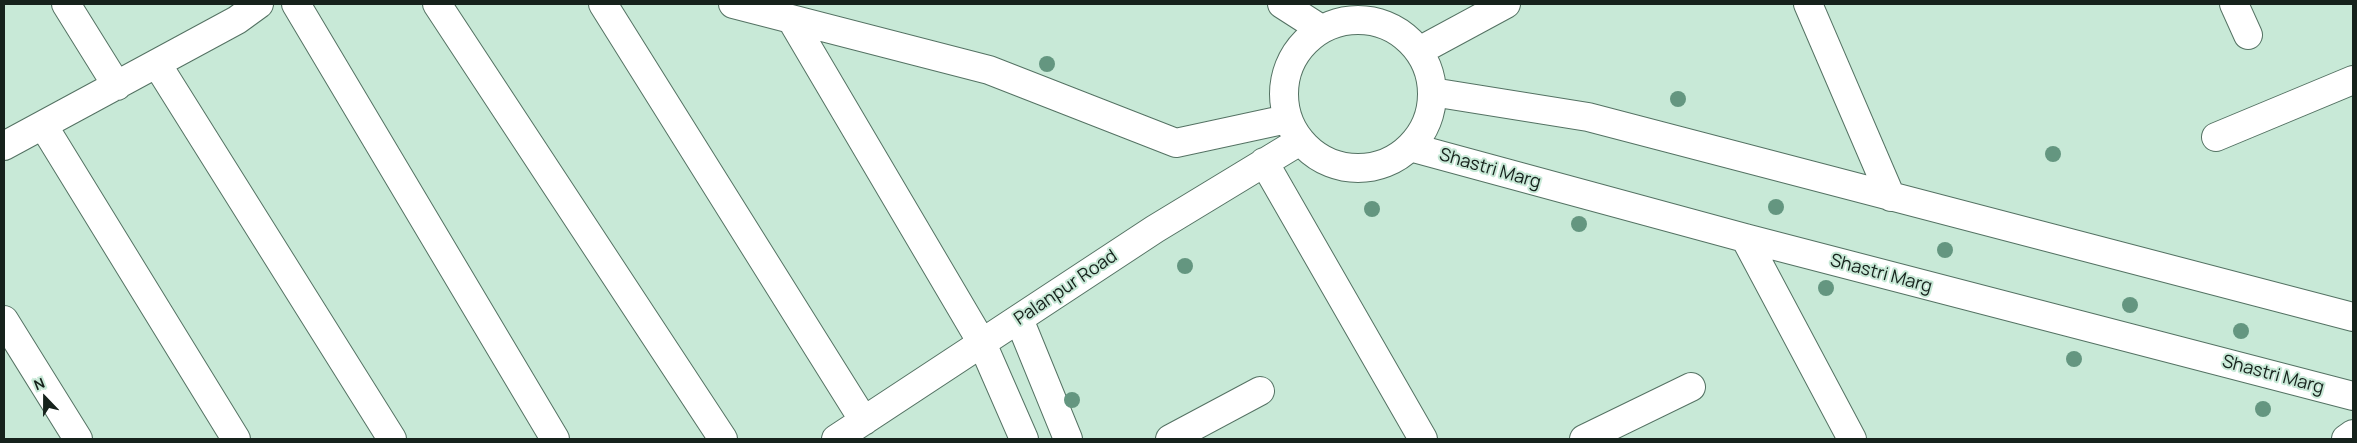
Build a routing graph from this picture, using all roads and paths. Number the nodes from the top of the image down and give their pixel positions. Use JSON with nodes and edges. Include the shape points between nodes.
{"nodes":[{"id":1,"x":66,"y":4,"type":"edge"},
{"id":2,"x":259,"y":4,"type":"edge"},
{"id":3,"x":296,"y":4,"type":"edge"},
{"id":4,"x":437,"y":4,"type":"edge"},
{"id":5,"x":602,"y":4,"type":"edge"},
{"id":6,"x":733,"y":4,"type":"edge"},
{"id":7,"x":1282,"y":4,"type":"edge"},
{"id":8,"x":1390,"y":4,"type":"edge"},
{"id":9,"x":1808,"y":4,"type":"edge"},
{"id":10,"x":2234,"y":4,"type":"edge"},
{"id":11,"x":1493,"y":7,"type":"edge"},
{"id":12,"x":790,"y":19,"type":"junction"},
{"id":13,"x":1363,"y":20,"type":"junction"},
{"id":14,"x":1321,"y":29,"type":"junction"},
{"id":15,"x":2248,"y":35,"type":"dead end"},
{"id":16,"x":1419,"y":51,"type":"junction"},
{"id":17,"x":158,"y":64,"type":"junction"},
{"id":18,"x":2353,"y":80,"type":"edge"},
{"id":19,"x":116,"y":86,"type":"junction"},
{"id":20,"x":1432,"y":92,"type":"junction"},
{"id":21,"x":43,"y":125,"type":"junction"},
{"id":22,"x":1293,"y":130,"type":"junction"},
{"id":23,"x":2216,"y":137,"type":"dead end"},
{"id":24,"x":4,"y":146,"type":"edge"},
{"id":25,"x":1410,"y":146,"type":"junction"},
{"id":26,"x":1264,"y":162,"type":"junction"},
{"id":27,"x":1891,"y":197,"type":"junction"},
{"id":28,"x":1745,"y":238,"type":"junction"},
{"id":29,"x":2353,"y":317,"type":"edge"},
{"id":30,"x":1019,"y":319,"type":"junction"},
{"id":31,"x":4,"y":320,"type":"edge"},
{"id":32,"x":982,"y":343,"type":"junction"},
{"id":33,"x":1691,"y":387,"type":"dead end"},
{"id":34,"x":1260,"y":390,"type":"dead end"},
{"id":35,"x":2353,"y":396,"type":"edge"},
{"id":36,"x":864,"y":421,"type":"junction"},
{"id":37,"x":2353,"y":434,"type":"edge"},
{"id":38,"x":78,"y":439,"type":"edge"},
{"id":39,"x":236,"y":439,"type":"edge"},
{"id":40,"x":392,"y":439,"type":"edge"},
{"id":41,"x":555,"y":439,"type":"edge"},
{"id":42,"x":723,"y":439,"type":"edge"},
{"id":43,"x":836,"y":439,"type":"edge"},
{"id":44,"x":1024,"y":439,"type":"edge"},
{"id":45,"x":1068,"y":439,"type":"edge"},
{"id":46,"x":1170,"y":439,"type":"edge"},
{"id":47,"x":1423,"y":439,"type":"edge"},
{"id":48,"x":1584,"y":439,"type":"edge"},
{"id":49,"x":1852,"y":439,"type":"edge"},
{"id":50,"x":2346,"y":439,"type":"edge"}],
"edges":[{"from":1,"to":19,"type":"street"},
{"from":2,"to":17,"type":"street","via":[[237,20]]},
{"from":3,"to":41,"type":"street"},
{"from":4,"to":42,"type":"street"},
{"from":5,"to":36,"type":"street"},
{"from":6,"to":12,"type":"street"},
{"from":7,"to":14,"type":"street"},
{"from":8,"to":13,"type":"street"},
{"from":9,"to":27,"type":"street"},
{"from":10,"to":15,"type":"street"},
{"from":11,"to":16,"type":"street"},
{"from":12,"to":22,"type":"street","via":[[989,70],[1176,143]]},
{"from":12,"to":32,"type":"street"},
{"from":13,"to":14,"type":"street"},
{"from":13,"to":16,"type":"street","via":[[1385,24],[1404,35]]},
{"from":14,"to":22,"type":"street","via":[[1304,42],[1292,58],[1285,78],[1283,98]]},
{"from":16,"to":20,"type":"street","via":[[1428,70]]},
{"from":17,"to":19,"type":"street"},
{"from":17,"to":40,"type":"street"},
{"from":18,"to":23,"type":"street"},
{"from":19,"to":21,"type":"street"},
{"from":20,"to":25,"type":"street","via":[[1430,112]]},
{"from":20,"to":27,"type":"street","via":[[1588,117]]},
{"from":21,"to":24,"type":"street"},
{"from":21,"to":39,"type":"street"},
{"from":22,"to":25,"type":"street","via":[[1318,157],[1341,166],[1366,168],[1389,161]]},
{"from":22,"to":26,"type":"street","name":"Palanpur Road"},
{"from":25,"to":28,"type":"street","name":"Shastri Marg"},
{"from":26,"to":30,"type":"street","name":"Palanpur Road"},
{"from":26,"to":47,"type":"street"},
{"from":27,"to":29,"type":"street"},
{"from":28,"to":35,"type":"street","name":"Shastri Marg"},
{"from":28,"to":49,"type":"street"},
{"from":30,"to":32,"type":"street","name":"Palanpur Road"},
{"from":30,"to":45,"type":"street"},
{"from":31,"to":38,"type":"street"},
{"from":32,"to":36,"type":"street","name":"Palanpur Road"},
{"from":32,"to":44,"type":"street"},
{"from":33,"to":48,"type":"street"},
{"from":34,"to":46,"type":"street"},
{"from":36,"to":43,"type":"street","name":"Palanpur Road"},
{"from":37,"to":50,"type":"street"}]}
